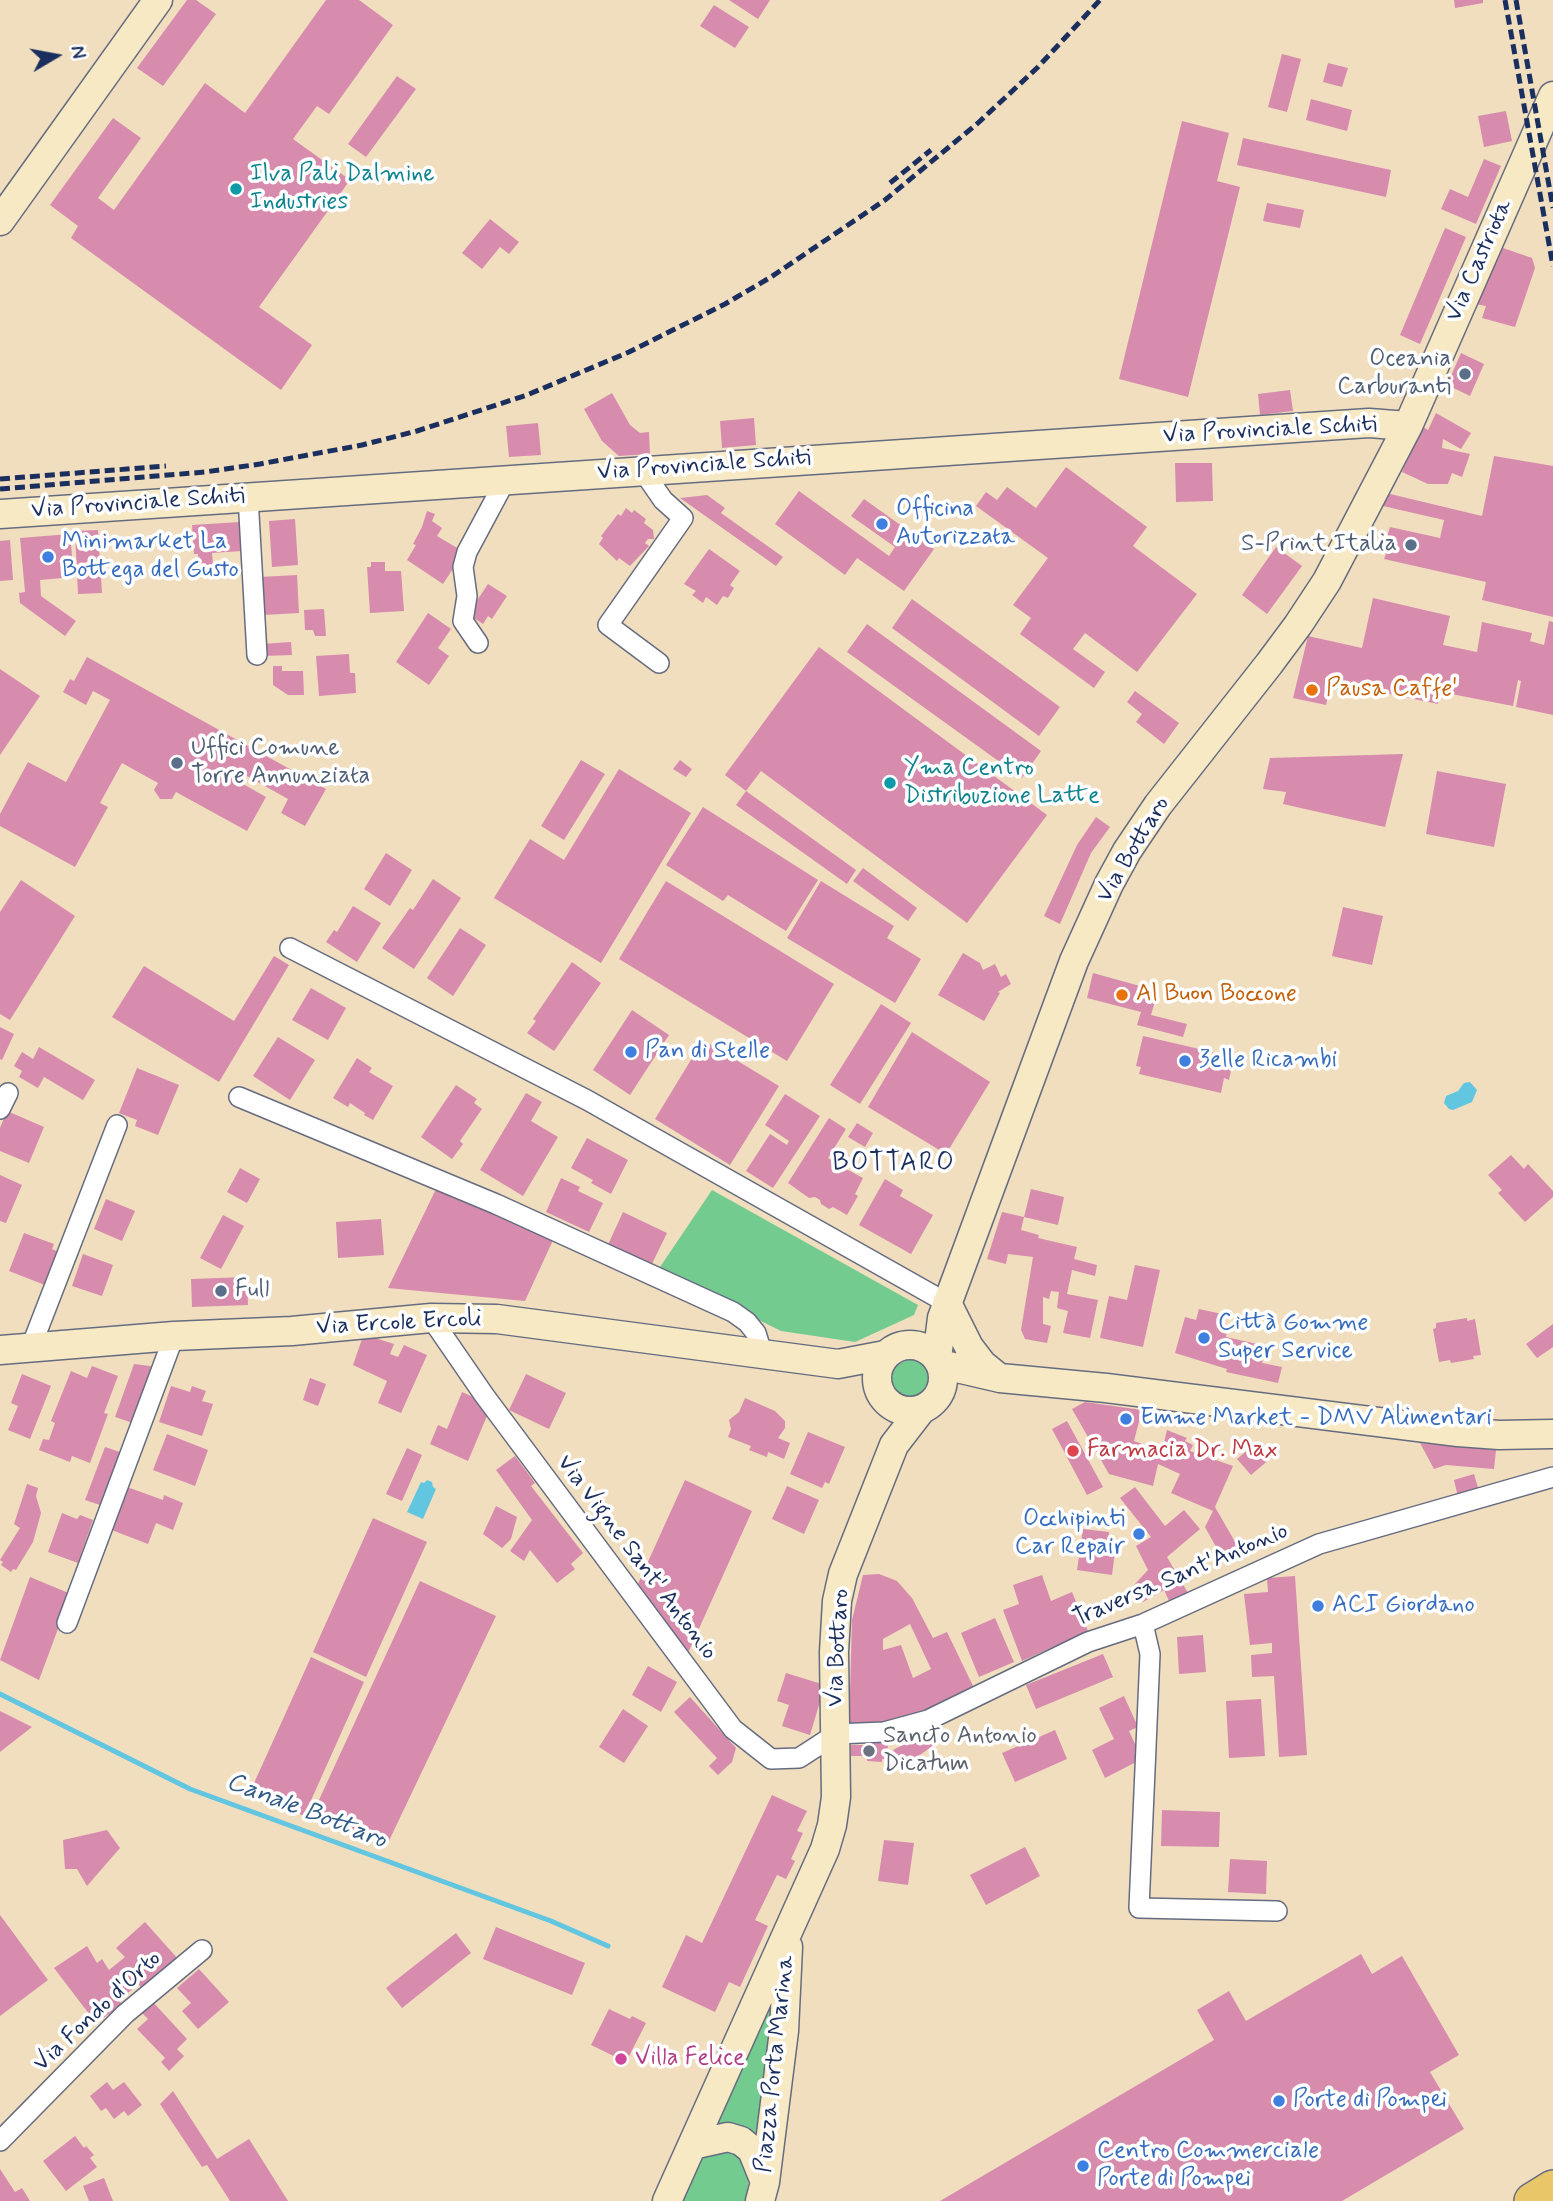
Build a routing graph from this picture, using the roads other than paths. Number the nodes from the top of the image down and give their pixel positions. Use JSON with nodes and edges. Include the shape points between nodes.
{"nodes":[{"id":1,"x":158,"y":0,"type":"edge"},
{"id":2,"x":1553,"y":96,"type":"edge"},
{"id":3,"x":3,"y":215,"type":"edge"},
{"id":4,"x":1408,"y":426,"type":"junction"},
{"id":5,"x":642,"y":471,"type":"junction"},
{"id":6,"x":505,"y":481,"type":"junction"},
{"id":7,"x":248,"y":497,"type":"junction"},
{"id":8,"x":0,"y":514,"type":"edge"},
{"id":9,"x":478,"y":643,"type":"dead end"},
{"id":10,"x":257,"y":655,"type":"dead end"},
{"id":11,"x":659,"y":663,"type":"dead end"},
{"id":12,"x":290,"y":948,"type":"dead end"},
{"id":13,"x":239,"y":1097,"type":"dead end"},
{"id":14,"x":117,"y":1125,"type":"dead end"},
{"id":15,"x":944,"y":1310,"type":"junction"},
{"id":16,"x":432,"y":1318,"type":"junction"},
{"id":17,"x":174,"y":1336,"type":"junction"},
{"id":18,"x":31,"y":1348,"type":"junction"},
{"id":19,"x":0,"y":1350,"type":"edge"},
{"id":20,"x":896,"y":1350,"type":"junction"},
{"id":21,"x":762,"y":1353,"type":"junction"},
{"id":22,"x":939,"y":1361,"type":"junction"},
{"id":23,"x":838,"y":1364,"type":"junction"},
{"id":24,"x":1000,"y":1378,"type":"junction"},
{"id":25,"x":885,"y":1399,"type":"junction"},
{"id":26,"x":929,"y":1404,"type":"junction"},
{"id":27,"x":1553,"y":1434,"type":"edge"},
{"id":28,"x":894,"y":1445,"type":"junction"},
{"id":29,"x":1553,"y":1477,"type":"edge"},
{"id":30,"x":67,"y":1623,"type":"dead end"},
{"id":31,"x":1143,"y":1623,"type":"junction"},
{"id":32,"x":836,"y":1734,"type":"junction"},
{"id":33,"x":1278,"y":1911,"type":"dead end"},
{"id":34,"x":789,"y":1930,"type":"junction"},
{"id":35,"x":202,"y":1950,"type":"dead end"},
{"id":36,"x":0,"y":2141,"type":"edge"},
{"id":37,"x":692,"y":2145,"type":"junction"},
{"id":38,"x":1553,"y":2188,"type":"edge"},
{"id":39,"x":762,"y":2191,"type":"edge"},
{"id":40,"x":667,"y":2201,"type":"edge"},
{"id":41,"x":1532,"y":2201,"type":"edge"}],
"edges":[{"from":1,"to":3,"type":"street"},
{"from":2,"to":4,"type":"street","name":"Via Castriota"},
{"from":4,"to":5,"type":"street","name":"Via Provinciale Schiti","via":[[1369,423]]},
{"from":4,"to":15,"type":"street","name":"Via Bottaro","via":[[1298,625],[1158,805],[1109,884],[1074,961]]},
{"from":5,"to":6,"type":"street","name":"Via Provinciale Schiti"},
{"from":5,"to":11,"type":"street","via":[[682,517],[607,625]]},
{"from":6,"to":7,"type":"street","name":"Via Provinciale Schiti"},
{"from":6,"to":9,"type":"street","via":[[463,567],[467,586],[463,621]]},
{"from":7,"to":8,"type":"street","name":"Via Provinciale Schiti"},
{"from":7,"to":10,"type":"street"},
{"from":12,"to":15,"type":"street","via":[[587,1100]]},
{"from":13,"to":21,"type":"street","via":[[496,1204],[733,1312],[756,1334]]},
{"from":14,"to":18,"type":"street"},
{"from":15,"to":20,"type":"street"},
{"from":15,"to":22,"type":"street","name":"Via Bottaro"},
{"from":15,"to":24,"type":"street","via":[[982,1364]]},
{"from":16,"to":17,"type":"street","name":"Via Ercole Ercoli"},
{"from":16,"to":21,"type":"street","name":"Via Ercole Ercoli","via":[[498,1319]]},
{"from":16,"to":32,"type":"street","name":"Via Vigne Sant' Antonio","via":[[484,1395],[733,1729],[771,1759],[799,1758]]},
{"from":17,"to":18,"type":"street","name":"Via Ercole Ercoli"},
{"from":17,"to":30,"type":"street"},
{"from":18,"to":19,"type":"street","name":"Via Ercole Ercoli"},
{"from":20,"to":22,"type":"street","via":[[918,1346]]},
{"from":20,"to":23,"type":"street","name":"Via Ercole Ercoli"},
{"from":20,"to":25,"type":"street","via":[[877,1374]]},
{"from":21,"to":23,"type":"street","name":"Via Ercole Ercoli"},
{"from":22,"to":24,"type":"street"},
{"from":22,"to":26,"type":"street","via":[[943,1381]]},
{"from":23,"to":25,"type":"street","name":"Via Ercole Ercoli"},
{"from":24,"to":26,"type":"street"},
{"from":24,"to":27,"type":"street","via":[[1458,1432]]},
{"from":25,"to":26,"type":"street","via":[[910,1412]]},
{"from":25,"to":28,"type":"street","name":"Via Bottaro"},
{"from":26,"to":28,"type":"street","name":"Via Bottaro"},
{"from":28,"to":32,"type":"street","name":"Via Bottaro","via":[[843,1574],[837,1601]]},
{"from":29,"to":31,"type":"street","name":"Traversa Sant'Antonio","via":[[1320,1544]]},
{"from":31,"to":32,"type":"street","name":"Traversa Sant'Antonio","via":[[1088,1642],[928,1720],[884,1732]]},
{"from":31,"to":33,"type":"street","via":[[1150,1654],[1139,1908]]},
{"from":32,"to":34,"type":"street","name":"Via Bottaro","via":[[832,1825]]},
{"from":34,"to":37,"type":"street","name":"Piazza Porta Marina"},
{"from":34,"to":39,"type":"street","name":"Piazza Porta Marina","via":[[784,2031]]},
{"from":35,"to":36,"type":"street","name":"Via Fondo d'Orto","via":[[125,2014]]},
{"from":37,"to":39,"type":"street","via":[[728,2137],[741,2141],[752,2150]]},
{"from":37,"to":40,"type":"street","name":"Piazza Porta Marina"},
{"from":38,"to":41,"type":"highway"}]}
